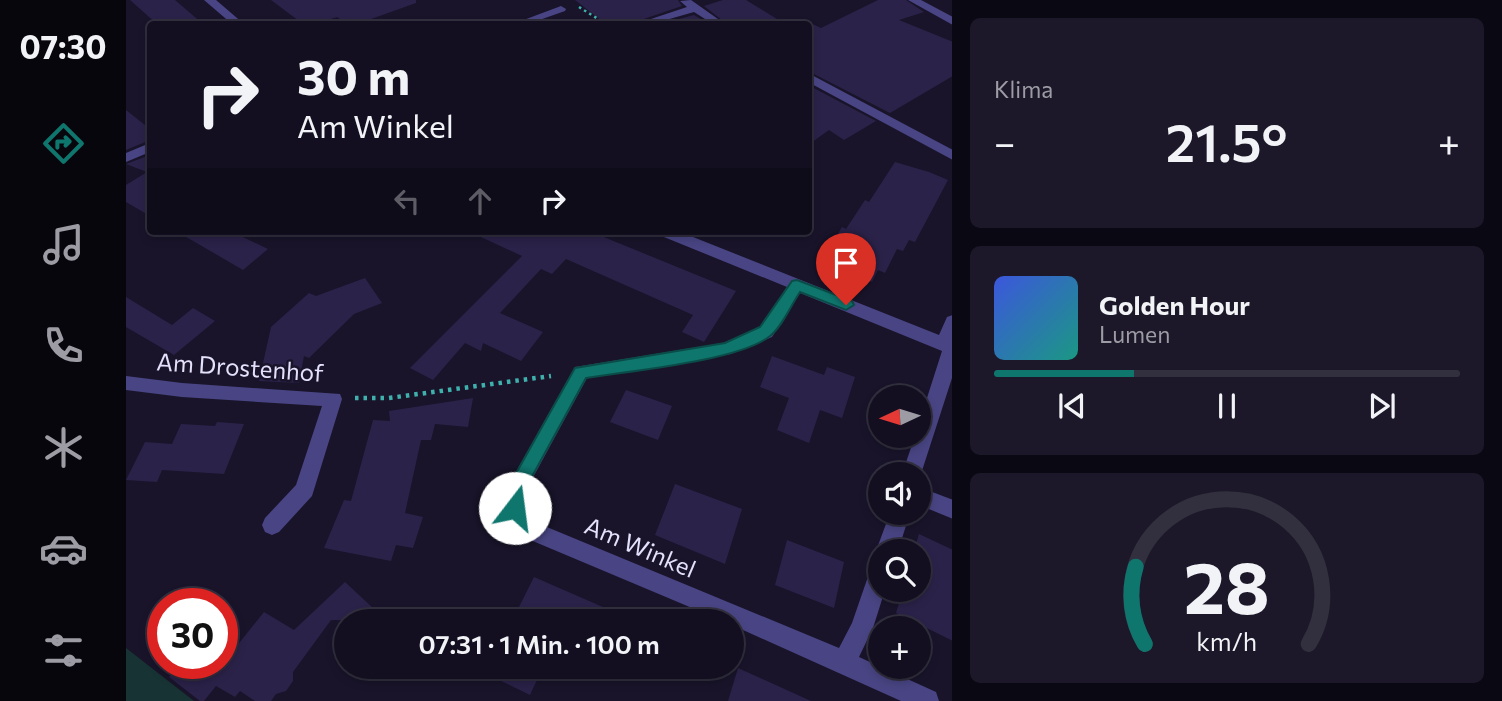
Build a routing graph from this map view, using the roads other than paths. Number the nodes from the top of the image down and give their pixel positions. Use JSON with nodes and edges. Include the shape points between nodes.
{"nodes":[{"id":1,"x":209,"y":0,"type":"edge"},
{"id":2,"x":683,"y":0,"type":"edge"},
{"id":3,"x":912,"y":0,"type":"edge"},
{"id":4,"x":694,"y":8,"type":"junction"},
{"id":5,"x":561,"y":9,"type":"road end"},
{"id":6,"x":234,"y":21,"type":"edge"},
{"id":7,"x":527,"y":21,"type":"edge"},
{"id":8,"x":652,"y":21,"type":"edge"},
{"id":9,"x":715,"y":21,"type":"edge"},
{"id":10,"x":952,"y":21,"type":"edge"},
{"id":11,"x":812,"y":79,"type":"edge"},
{"id":12,"x":147,"y":148,"type":"edge"},
{"id":13,"x":952,"y":156,"type":"edge"},
{"id":14,"x":126,"y":158,"type":"edge"},
{"id":15,"x":674,"y":235,"type":"edge"},
{"id":16,"x":797,"y":285,"type":"junction"},
{"id":17,"x":950,"y":347,"type":"edge"},
{"id":18,"x":126,"y":383,"type":"edge"},
{"id":19,"x":916,"y":462,"type":"edge"},
{"id":20,"x":931,"y":501,"type":"edge"},
{"id":21,"x":952,"y":510,"type":"edge"},
{"id":22,"x":272,"y":524,"type":"dead end"},
{"id":23,"x":870,"y":602,"type":"edge"},
{"id":24,"x":845,"y":660,"type":"junction"},
{"id":25,"x":927,"y":701,"type":"edge"}],
"edges":[{"from":1,"to":6,"type":"street"},
{"from":2,"to":4,"type":"street"},
{"from":3,"to":10,"type":"street"},
{"from":4,"to":8,"type":"street"},
{"from":4,"to":9,"type":"street"},
{"from":5,"to":7,"type":"street"},
{"from":11,"to":13,"type":"street"},
{"from":12,"to":14,"type":"street"},
{"from":15,"to":16,"type":"street"},
{"from":16,"to":17,"type":"street"},
{"from":16,"to":24,"type":"street","name":"Am Winkel","via":[[766,332],[747,342],[581,372],[514,493],[515,508],[535,532]]},
{"from":17,"to":19,"type":"street"},
{"from":18,"to":22,"type":"street","name":"Am Drostenhof","via":[[333,398],[305,490]]},
{"from":20,"to":21,"type":"street"},
{"from":23,"to":24,"type":"street"},
{"from":24,"to":25,"type":"street","name":"Am Winkel"}]}
